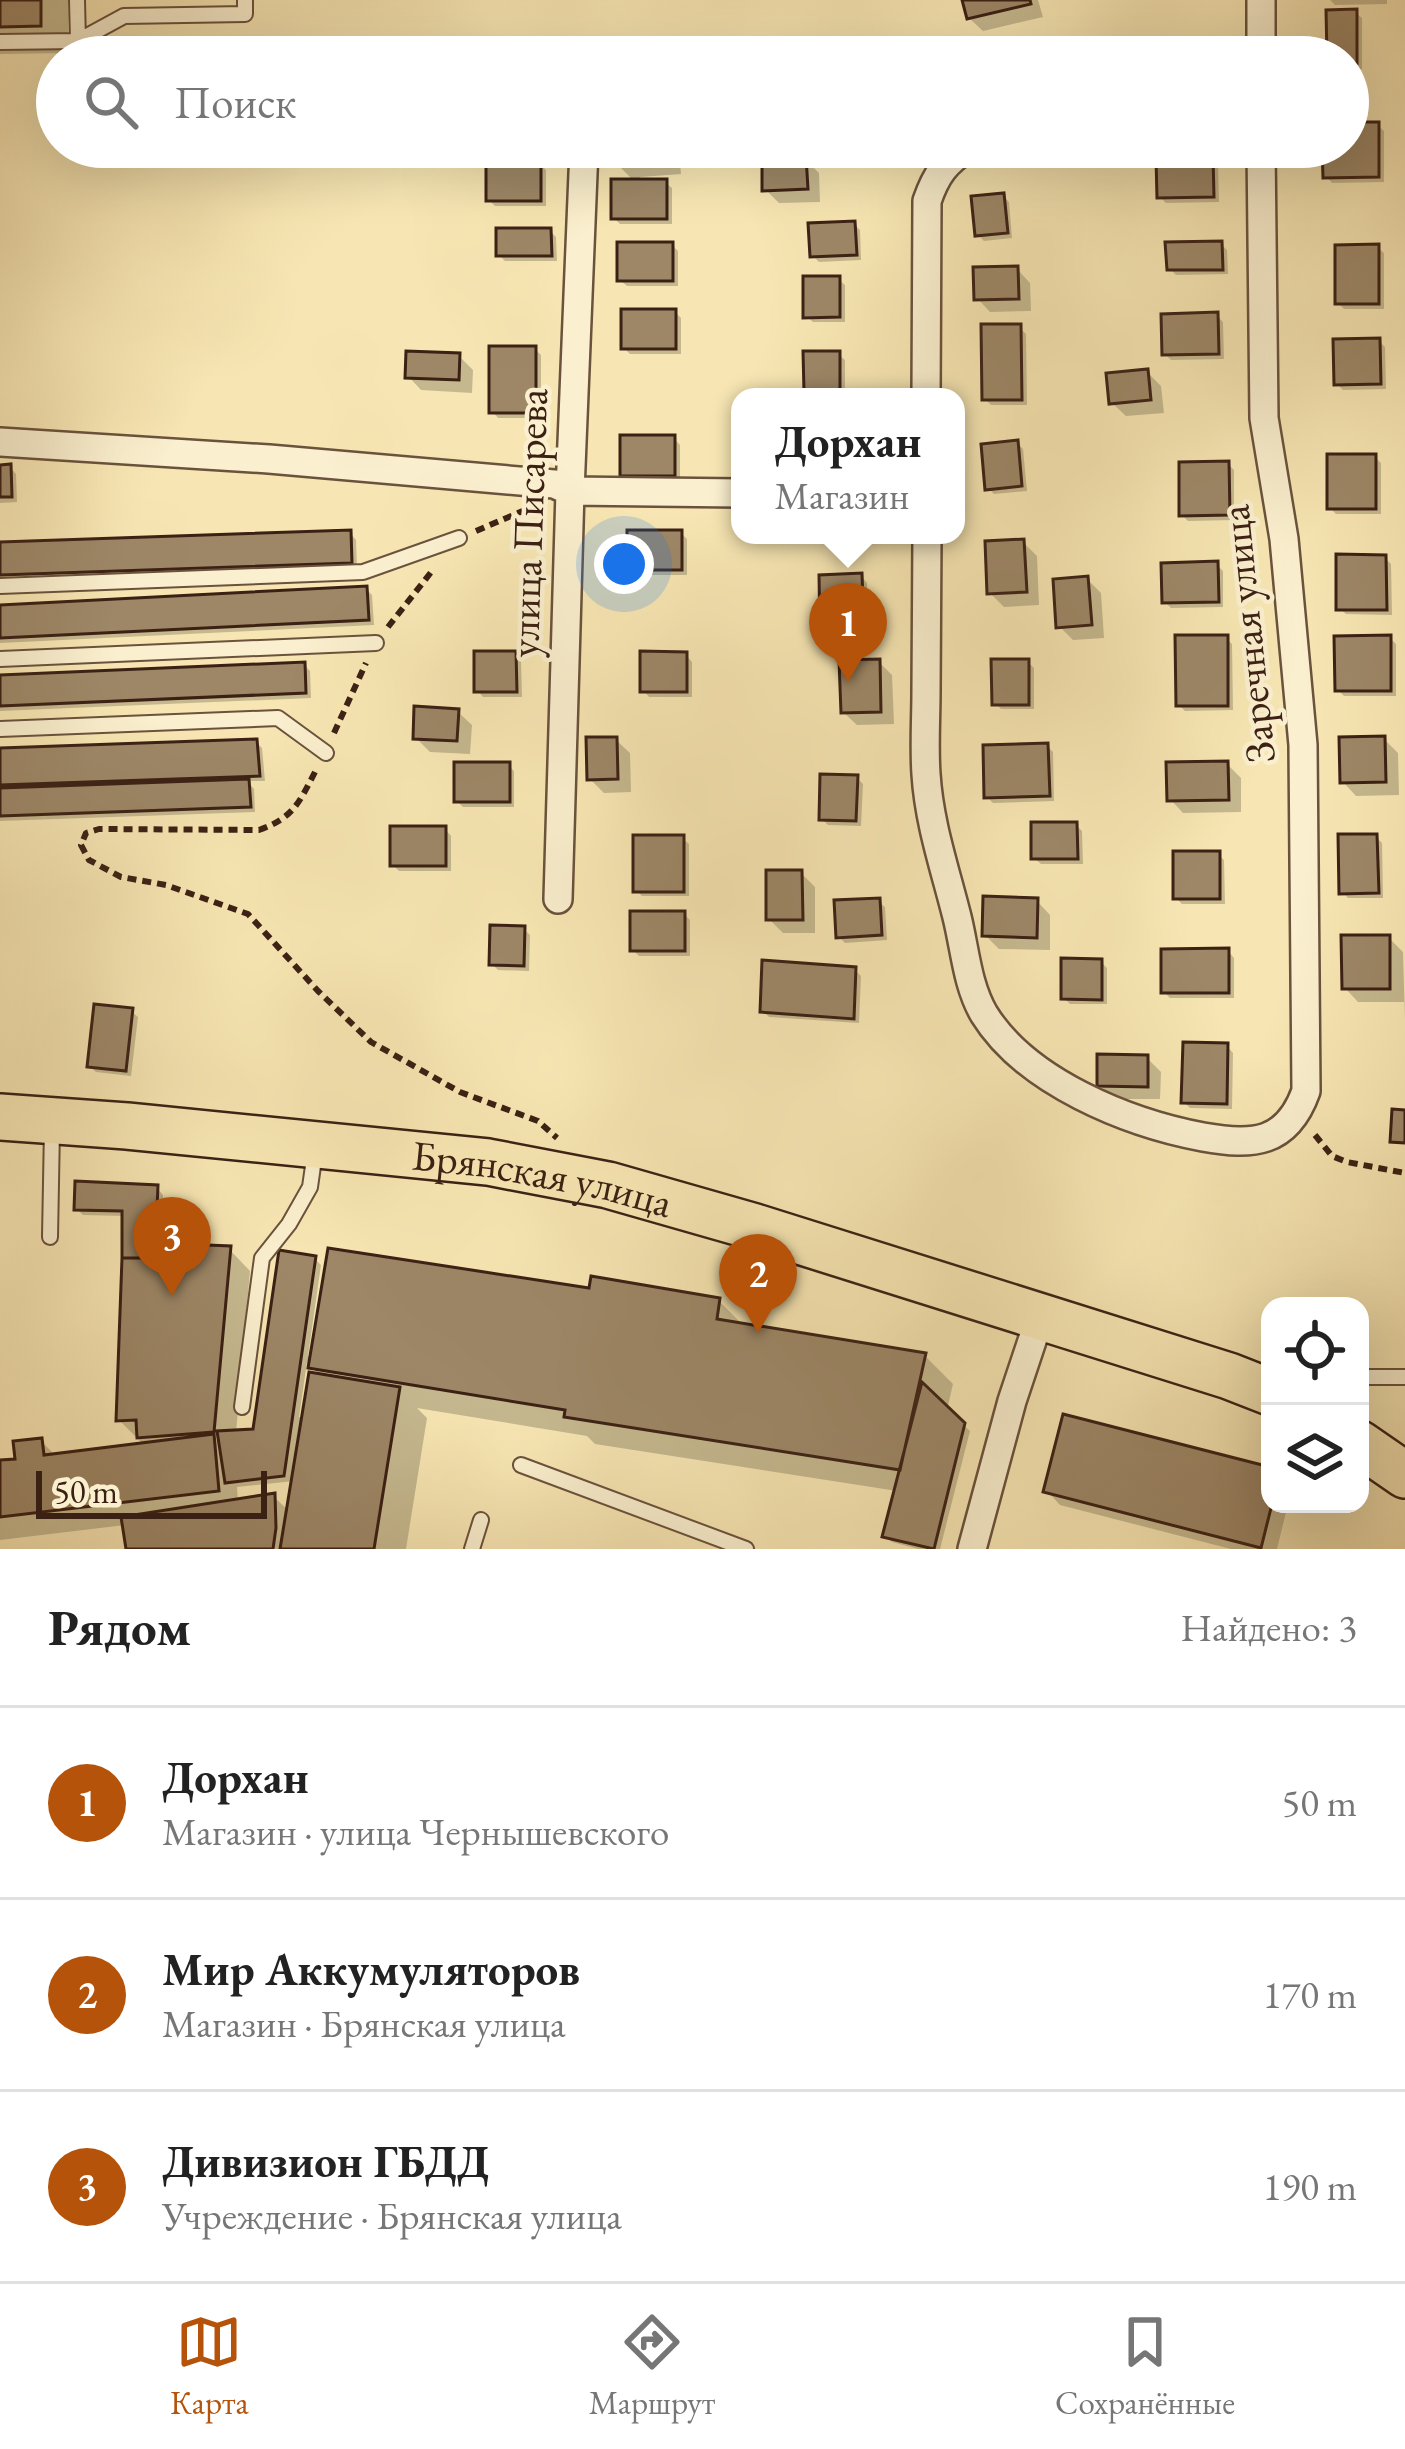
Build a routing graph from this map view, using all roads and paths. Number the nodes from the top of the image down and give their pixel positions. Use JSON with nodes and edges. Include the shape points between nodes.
{"nodes":[{"id":1,"x":77,"y":0,"type":"edge"},
{"id":2,"x":245,"y":0,"type":"edge"},
{"id":3,"x":1261,"y":0,"type":"edge"},
{"id":4,"x":78,"y":36,"type":"edge"},
{"id":5,"x":87,"y":36,"type":"edge"},
{"id":6,"x":1261,"y":36,"type":"edge"},
{"id":7,"x":0,"y":42,"type":"edge"},
{"id":8,"x":36,"y":42,"type":"edge"},
{"id":9,"x":583,"y":168,"type":"edge"},
{"id":10,"x":942,"y":168,"type":"edge"},
{"id":11,"x":1262,"y":168,"type":"edge"},
{"id":12,"x":926,"y":388,"type":"edge"},
{"id":13,"x":0,"y":442,"type":"edge"},
{"id":14,"x":562,"y":488,"type":"junction"},
{"id":15,"x":731,"y":493,"type":"edge"},
{"id":16,"x":459,"y":538,"type":"joint"},
{"id":17,"x":927,"y":544,"type":"edge"},
{"id":18,"x":0,"y":586,"type":"edge"},
{"id":19,"x":376,"y":643,"type":"dead end"},
{"id":20,"x":0,"y":659,"type":"edge"},
{"id":21,"x":0,"y":729,"type":"edge"},
{"id":22,"x":326,"y":753,"type":"dead end"},
{"id":23,"x":81,"y":845,"type":"dead end"},
{"id":24,"x":558,"y":899,"type":"dead end"},
{"id":25,"x":1298,"y":1113,"type":"junction"},
{"id":26,"x":0,"y":1117,"type":"edge"},
{"id":27,"x":52,"y":1120,"type":"junction"},
{"id":28,"x":562,"y":1142,"type":"dead end"},
{"id":29,"x":316,"y":1144,"type":"junction"},
{"id":30,"x":1405,"y":1174,"type":"edge"},
{"id":31,"x":50,"y":1237,"type":"dead end"},
{"id":32,"x":1040,"y":1317,"type":"junction"},
{"id":33,"x":1369,"y":1377,"type":"edge"},
{"id":34,"x":1405,"y":1377,"type":"edge"},
{"id":35,"x":1256,"y":1381,"type":"edge"},
{"id":36,"x":242,"y":1407,"type":"dead end"},
{"id":37,"x":1369,"y":1428,"type":"edge"},
{"id":38,"x":1405,"y":1441,"type":"edge"},
{"id":39,"x":1369,"y":1450,"type":"edge"},
{"id":40,"x":521,"y":1465,"type":"dead end"},
{"id":41,"x":1405,"y":1475,"type":"edge"},
{"id":42,"x":481,"y":1520,"type":"dead end"},
{"id":43,"x":472,"y":1549,"type":"edge"},
{"id":44,"x":746,"y":1549,"type":"edge"},
{"id":45,"x":972,"y":1549,"type":"edge"}],
"edges":[{"from":1,"to":4,"type":"lane"},
{"from":2,"to":5,"type":"lane","via":[[245,14],[124,16]]},
{"from":3,"to":6,"type":"street"},
{"from":7,"to":8,"type":"lane"},
{"from":9,"to":14,"type":"street","name":"улица Писарева"},
{"from":10,"to":12,"type":"street","via":[[927,201]]},
{"from":11,"to":25,"type":"street","name":"Заречная улица","via":[[1264,418],[1303,745],[1306,1091]]},
{"from":13,"to":14,"type":"street"},
{"from":14,"to":15,"type":"street"},
{"from":14,"to":16,"type":"path"},
{"from":14,"to":24,"type":"street","name":"улица Писарева"},
{"from":16,"to":18,"type":"lane","via":[[363,572]]},
{"from":17,"to":25,"type":"street","via":[[926,773],[934,835],[982,1011],[1038,1070],[1118,1113],[1232,1142],[1261,1141]]},
{"from":19,"to":20,"type":"lane"},
{"from":21,"to":22,"type":"lane","via":[[278,718]]},
{"from":23,"to":28,"type":"path","via":[[89,860],[121,877],[248,914],[371,1042],[460,1092],[538,1121]]},
{"from":25,"to":30,"type":"path","via":[[1332,1156]]},
{"from":26,"to":27,"type":"main road","name":"Брянская улица"},
{"from":27,"to":29,"type":"main road","name":"Брянская улица"},
{"from":27,"to":31,"type":"lane"},
{"from":29,"to":32,"type":"main road","name":"Брянская улица","via":[[488,1162],[608,1185]]},
{"from":29,"to":36,"type":"lane","via":[[310,1187],[262,1258]]},
{"from":32,"to":35,"type":"main road","name":"Брянская улица"},
{"from":32,"to":45,"type":"street"},
{"from":33,"to":34,"type":"lane"},
{"from":37,"to":38,"type":"main road"},
{"from":39,"to":41,"type":"main road"},
{"from":40,"to":44,"type":"lane"},
{"from":42,"to":43,"type":"lane"}]}
